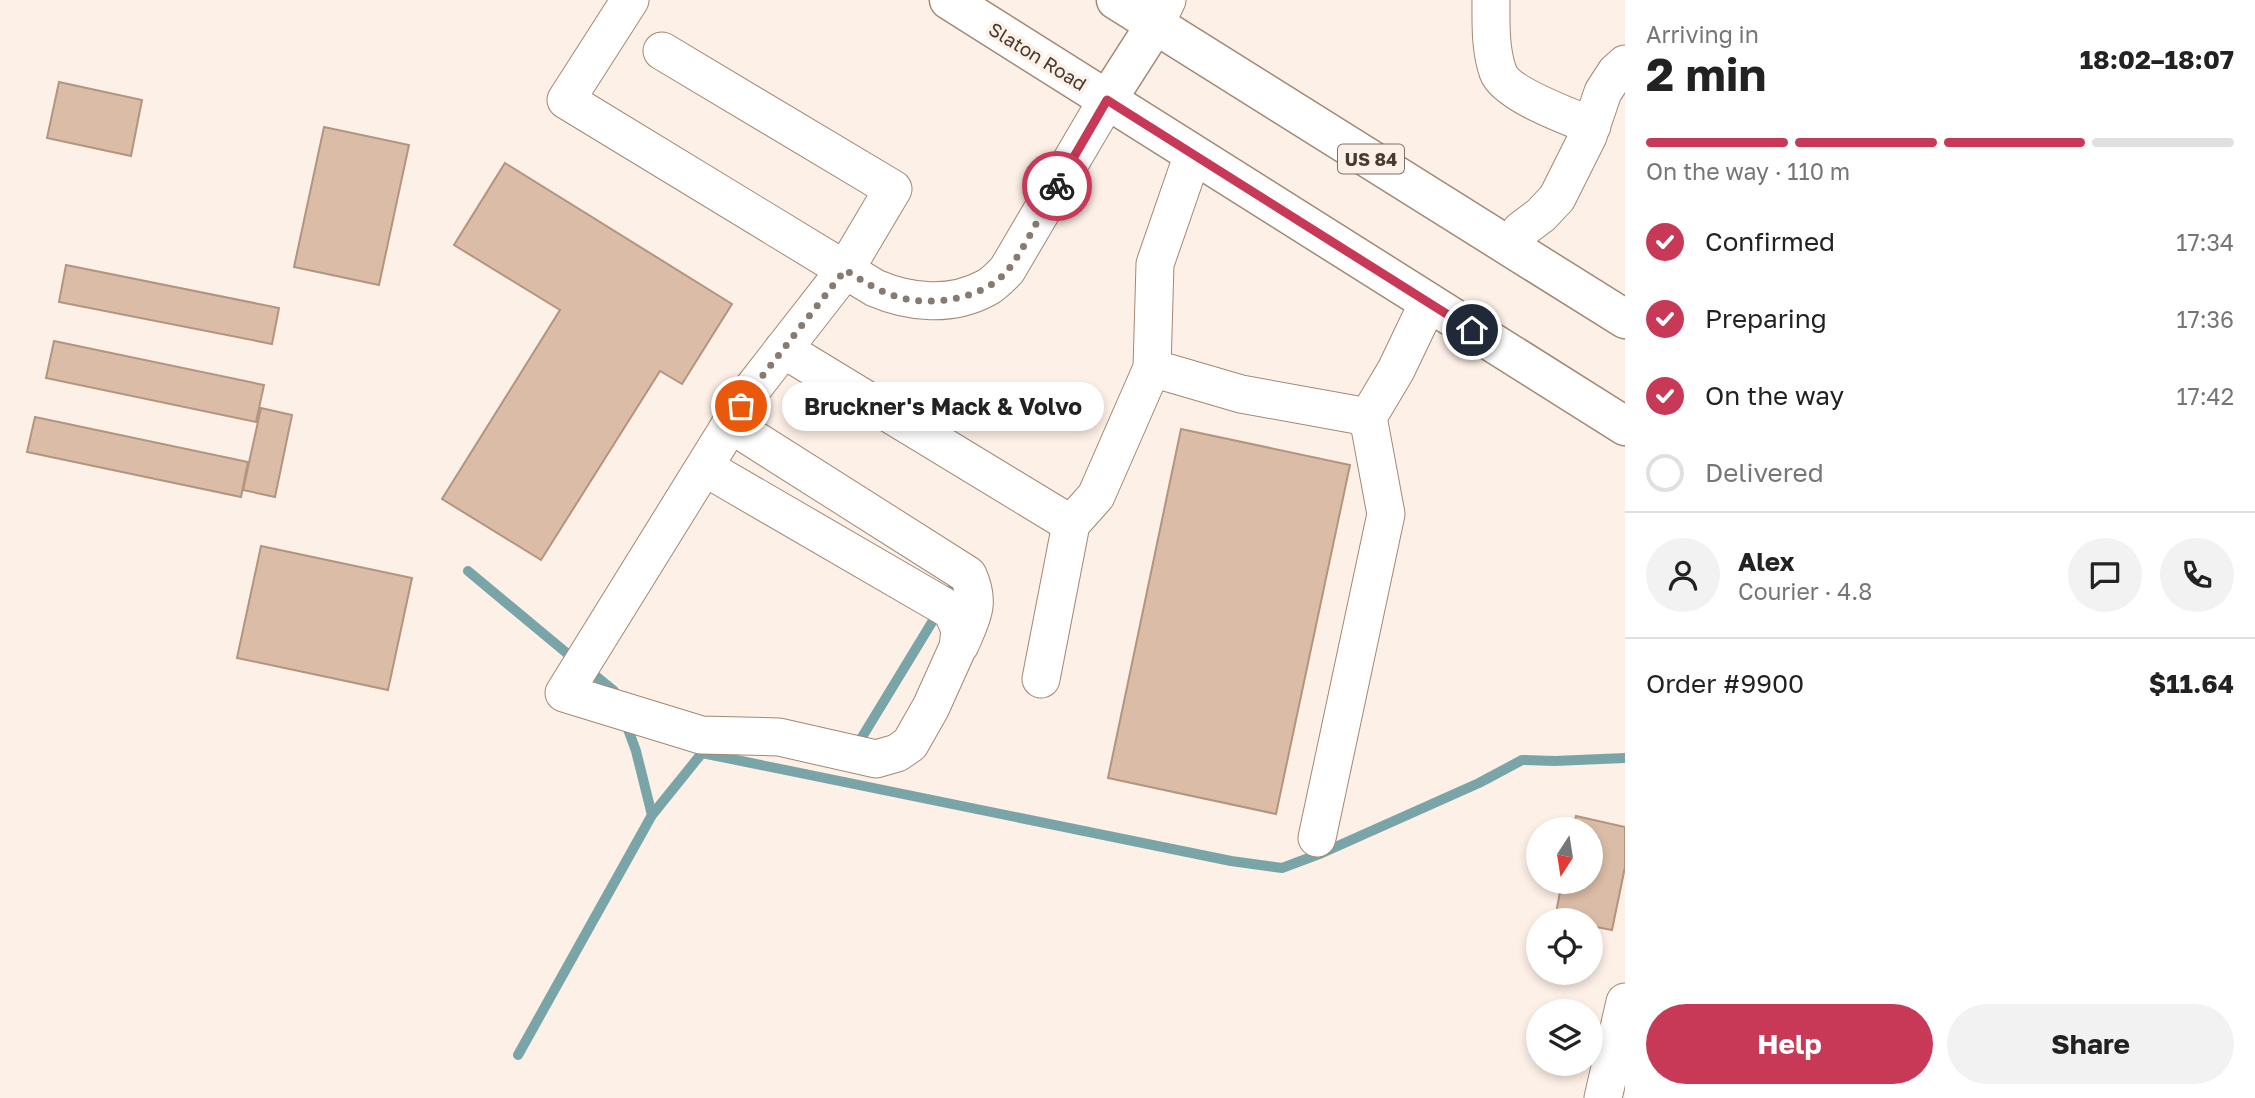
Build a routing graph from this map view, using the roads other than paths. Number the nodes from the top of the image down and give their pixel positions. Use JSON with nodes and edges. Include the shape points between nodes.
{"nodes":[{"id":1,"x":630,"y":0,"type":"edge"},
{"id":2,"x":948,"y":0,"type":"edge"},
{"id":3,"x":1116,"y":0,"type":"edge"},
{"id":4,"x":1491,"y":0,"type":"edge"},
{"id":5,"x":1161,"y":12,"type":"edge"},
{"id":6,"x":662,"y":51,"type":"dead end"},
{"id":7,"x":1625,"y":64,"type":"edge"},
{"id":8,"x":1107,"y":100,"type":"junction"},
{"id":9,"x":1592,"y":126,"type":"junction"},
{"id":10,"x":1193,"y":154,"type":"junction"},
{"id":11,"x":1511,"y":247,"type":"junction"},
{"id":12,"x":845,"y":270,"type":"junction"},
{"id":13,"x":1429,"y":303,"type":"junction"},
{"id":14,"x":1625,"y":319,"type":"edge"},
{"id":15,"x":783,"y":349,"type":"junction"},
{"id":16,"x":1152,"y":368,"type":"junction"},
{"id":17,"x":1368,"y":417,"type":"junction"},
{"id":18,"x":730,"y":425,"type":"junction"},
{"id":19,"x":1625,"y":426,"type":"edge"},
{"id":20,"x":704,"y":467,"type":"junction"},
{"id":21,"x":1071,"y":524,"type":"junction"},
{"id":22,"x":958,"y":647,"type":"junction"},
{"id":23,"x":1041,"y":679,"type":"dead end"},
{"id":24,"x":1317,"y":838,"type":"dead end"},
{"id":25,"x":1625,"y":1002,"type":"edge"},
{"id":26,"x":1603,"y":1098,"type":"edge"}],
"edges":[{"from":1,"to":12,"type":"lane","via":[[566,100]]},
{"from":2,"to":8,"type":"highway","name":"Slaton Road"},
{"from":3,"to":5,"type":"highway","number":"US 84"},
{"from":4,"to":9,"type":"lane","via":[[1492,43],[1499,75],[1530,100]]},
{"from":5,"to":8,"type":"highway"},
{"from":5,"to":11,"type":"highway","number":"US 84"},
{"from":6,"to":12,"type":"lane","via":[[893,189]]},
{"from":7,"to":9,"type":"lane","via":[[1603,92]]},
{"from":8,"to":10,"type":"highway","name":"Slaton Road"},
{"from":8,"to":12,"type":"lane","via":[[1007,271],[988,288],[943,300],[916,301],[875,288]]},
{"from":9,"to":11,"type":"lane","via":[[1557,198],[1521,230]]},
{"from":10,"to":13,"type":"highway","name":"Slaton Road"},
{"from":10,"to":16,"type":"lane","via":[[1155,264]]},
{"from":11,"to":14,"type":"highway","number":"US 84"},
{"from":12,"to":15,"type":"lane"},
{"from":13,"to":17,"type":"lane"},
{"from":13,"to":19,"type":"highway","name":"Slaton Road"},
{"from":15,"to":18,"type":"lane"},
{"from":15,"to":21,"type":"lane"},
{"from":16,"to":17,"type":"lane","via":[[1241,394]]},
{"from":16,"to":21,"type":"lane","via":[[1096,496]]},
{"from":17,"to":24,"type":"lane","via":[[1386,514]]},
{"from":18,"to":20,"type":"lane"},
{"from":18,"to":22,"type":"lane","via":[[968,575],[975,592],[972,616]]},
{"from":20,"to":22,"type":"lane","via":[[952,611],[960,630]]},
{"from":20,"to":22,"type":"lane","via":[[564,693],[701,734],[779,737],[876,759],[910,744]]},
{"from":21,"to":23,"type":"lane"},
{"from":25,"to":26,"type":"lane"}]}
